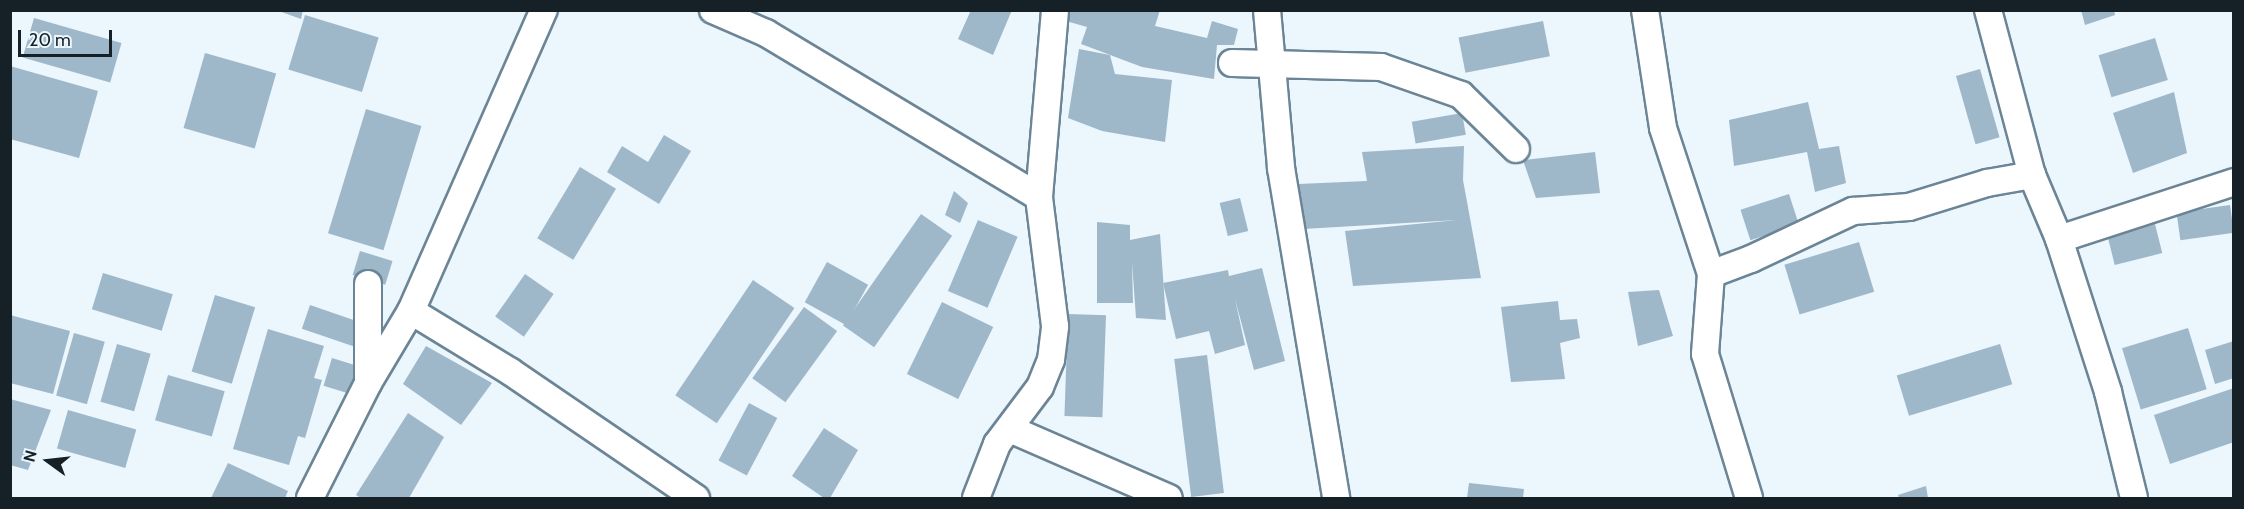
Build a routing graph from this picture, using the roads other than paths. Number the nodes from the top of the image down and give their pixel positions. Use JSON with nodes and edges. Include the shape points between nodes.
{"nodes":[{"id":1,"x":544,"y":10,"type":"edge"},
{"id":2,"x":712,"y":10,"type":"edge"},
{"id":3,"x":1055,"y":10,"type":"edge"},
{"id":4,"x":1267,"y":10,"type":"edge"},
{"id":5,"x":1646,"y":10,"type":"edge"},
{"id":6,"x":1988,"y":10,"type":"edge"},
{"id":7,"x":1232,"y":63,"type":"dead end"},
{"id":8,"x":1271,"y":65,"type":"junction"},
{"id":9,"x":1516,"y":149,"type":"dead end"},
{"id":10,"x":2032,"y":175,"type":"junction"},
{"id":11,"x":2234,"y":182,"type":"edge"},
{"id":12,"x":1039,"y":197,"type":"junction"},
{"id":13,"x":2059,"y":239,"type":"junction"},
{"id":14,"x":1711,"y":274,"type":"junction"},
{"id":15,"x":368,"y":284,"type":"dead end"},
{"id":16,"x":411,"y":311,"type":"junction"},
{"id":17,"x":368,"y":384,"type":"junction"},
{"id":18,"x":1010,"y":429,"type":"junction"},
{"id":19,"x":310,"y":498,"type":"edge"},
{"id":20,"x":696,"y":498,"type":"edge"},
{"id":21,"x":976,"y":498,"type":"edge"},
{"id":22,"x":1169,"y":498,"type":"edge"},
{"id":23,"x":1336,"y":498,"type":"edge"},
{"id":24,"x":1749,"y":498,"type":"edge"},
{"id":25,"x":2134,"y":498,"type":"edge"}],
"edges":[{"from":1,"to":16,"type":"street"},
{"from":2,"to":12,"type":"street","via":[[766,33]]},
{"from":3,"to":12,"type":"street"},
{"from":4,"to":8,"type":"street"},
{"from":5,"to":14,"type":"street","via":[[1663,128]]},
{"from":6,"to":10,"type":"street"},
{"from":7,"to":8,"type":"street"},
{"from":8,"to":9,"type":"street","via":[[1381,68],[1461,95]]},
{"from":8,"to":23,"type":"street","via":[[1281,168]]},
{"from":10,"to":13,"type":"street"},
{"from":10,"to":14,"type":"street","via":[[1987,183],[1909,207],[1853,211]]},
{"from":11,"to":13,"type":"street"},
{"from":12,"to":18,"type":"street","via":[[1056,326],[1051,360],[1040,387]]},
{"from":13,"to":25,"type":"street","via":[[2108,392]]},
{"from":14,"to":24,"type":"street","via":[[1705,354]]},
{"from":15,"to":17,"type":"street"},
{"from":16,"to":17,"type":"street"},
{"from":16,"to":20,"type":"street","via":[[511,372]]},
{"from":17,"to":19,"type":"street"},
{"from":18,"to":21,"type":"street","via":[[997,444]]},
{"from":18,"to":22,"type":"street"}]}
